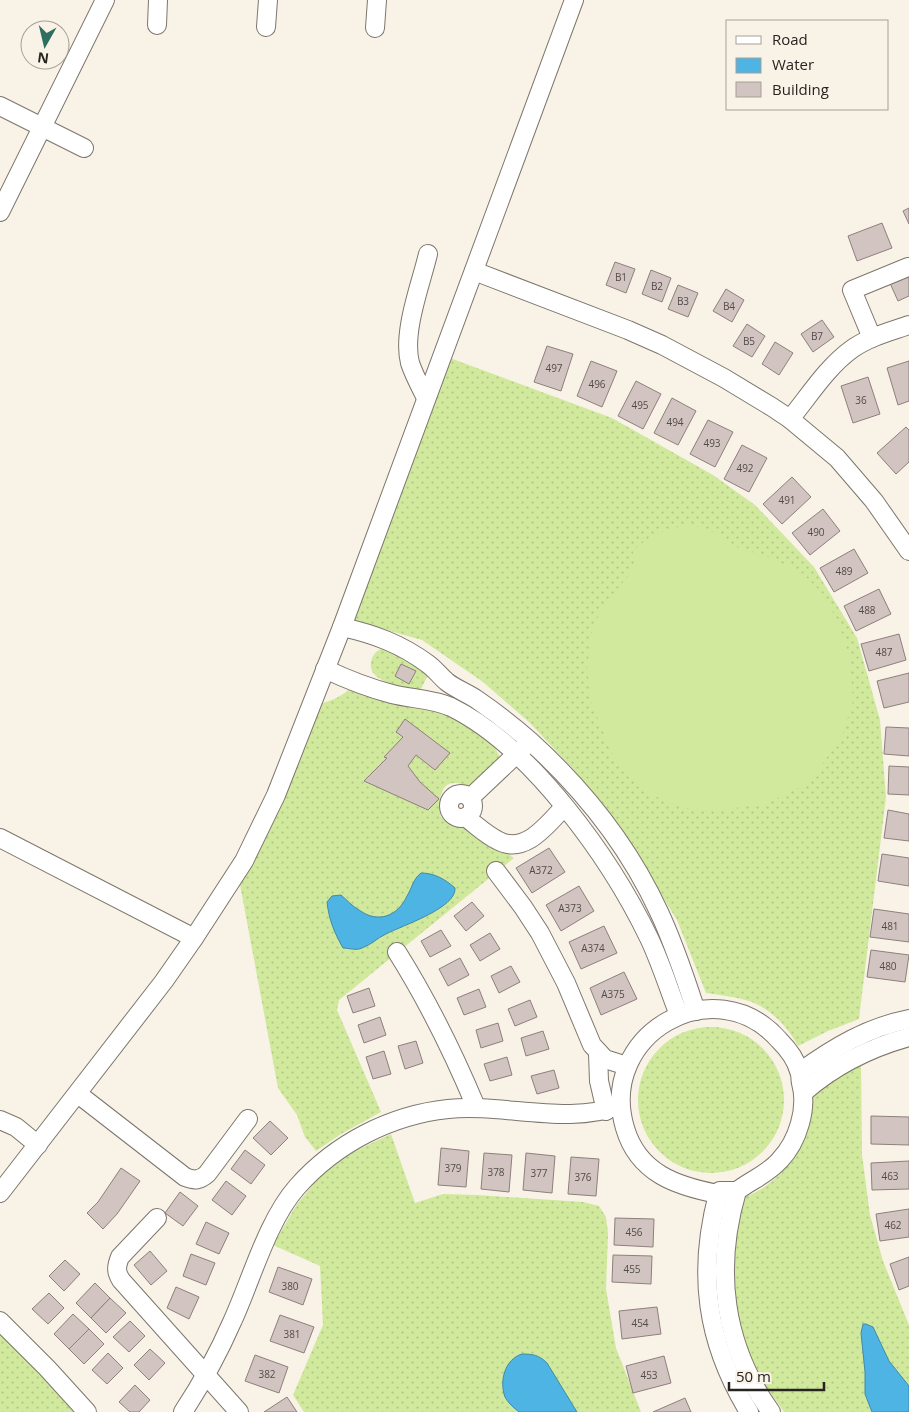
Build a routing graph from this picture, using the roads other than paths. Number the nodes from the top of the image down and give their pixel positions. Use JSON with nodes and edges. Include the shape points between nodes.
{"nodes":[{"id":1,"x":105,"y":0,"type":"edge"},
{"id":2,"x":158,"y":0,"type":"edge"},
{"id":3,"x":268,"y":0,"type":"edge"},
{"id":4,"x":377,"y":0,"type":"edge"},
{"id":5,"x":574,"y":0,"type":"edge"},
{"id":6,"x":157,"y":25,"type":"dead end"},
{"id":7,"x":266,"y":28,"type":"dead end"},
{"id":8,"x":376,"y":28,"type":"dead end"},
{"id":9,"x":0,"y":106,"type":"edge"},
{"id":10,"x":41,"y":127,"type":"junction"},
{"id":11,"x":84,"y":148,"type":"dead end"},
{"id":12,"x":0,"y":212,"type":"edge"},
{"id":13,"x":428,"y":254,"type":"dead end"},
{"id":14,"x":908,"y":267,"type":"edge"},
{"id":15,"x":474,"y":271,"type":"junction"},
{"id":16,"x":909,"y":325,"type":"edge"},
{"id":17,"x":872,"y":338,"type":"junction"},
{"id":18,"x":426,"y":398,"type":"junction"},
{"id":19,"x":790,"y":419,"type":"junction"},
{"id":20,"x":909,"y":551,"type":"edge"},
{"id":21,"x":342,"y":627,"type":"junction"},
{"id":22,"x":325,"y":669,"type":"junction"},
{"id":23,"x":448,"y":682,"type":"junction"},
{"id":24,"x":438,"y":702,"type":"junction"},
{"id":25,"x":530,"y":741,"type":"junction"},
{"id":26,"x":516,"y":754,"type":"junction"},
{"id":27,"x":564,"y":808,"type":"junction"},
{"id":28,"x":0,"y":838,"type":"edge"},
{"id":29,"x":496,"y":871,"type":"dead end"},
{"id":30,"x":194,"y":938,"type":"junction"},
{"id":31,"x":397,"y":952,"type":"dead end"},
{"id":32,"x":687,"y":1013,"type":"junction"},
{"id":33,"x":909,"y":1019,"type":"edge"},
{"id":34,"x":909,"y":1037,"type":"edge"},
{"id":35,"x":598,"y":1054,"type":"junction"},
{"id":36,"x":627,"y":1066,"type":"junction"},
{"id":37,"x":800,"y":1072,"type":"junction"},
{"id":38,"x":804,"y":1092,"type":"junction"},
{"id":39,"x":87,"y":1101,"type":"junction"},
{"id":40,"x":476,"y":1107,"type":"junction"},
{"id":41,"x":613,"y":1108,"type":"junction"},
{"id":42,"x":248,"y":1119,"type":"dead end"},
{"id":43,"x":0,"y":1120,"type":"edge"},
{"id":44,"x":38,"y":1145,"type":"junction"},
{"id":45,"x":737,"y":1191,"type":"junction"},
{"id":46,"x":0,"y":1193,"type":"edge"},
{"id":47,"x":718,"y":1194,"type":"junction"},
{"id":48,"x":156,"y":1218,"type":"dead end"},
{"id":49,"x":0,"y":1321,"type":"edge"},
{"id":50,"x":207,"y":1375,"type":"junction"},
{"id":51,"x":87,"y":1412,"type":"edge"},
{"id":52,"x":184,"y":1412,"type":"edge"},
{"id":53,"x":239,"y":1412,"type":"edge"},
{"id":54,"x":748,"y":1412,"type":"edge"},
{"id":55,"x":771,"y":1412,"type":"edge"}],
"edges":[{"from":1,"to":10,"type":"street"},
{"from":2,"to":6,"type":"street"},
{"from":3,"to":7,"type":"street"},
{"from":4,"to":8,"type":"street"},
{"from":5,"to":15,"type":"street"},
{"from":9,"to":10,"type":"street"},
{"from":10,"to":11,"type":"street"},
{"from":10,"to":12,"type":"street"},
{"from":13,"to":18,"type":"street","via":[[408,341],[410,361]]},
{"from":14,"to":17,"type":"street","via":[[852,290]]},
{"from":15,"to":18,"type":"street"},
{"from":15,"to":19,"type":"street","via":[[662,345]]},
{"from":16,"to":17,"type":"street"},
{"from":17,"to":19,"type":"street","via":[[851,350],[836,364]]},
{"from":18,"to":21,"type":"street"},
{"from":19,"to":20,"type":"street","via":[[837,458],[874,500]]},
{"from":21,"to":22,"type":"street"},
{"from":21,"to":23,"type":"street","via":[[366,632],[410,651]]},
{"from":22,"to":24,"type":"street","via":[[391,694]]},
{"from":22,"to":30,"type":"street","via":[[272,803],[244,861]]},
{"from":23,"to":24,"type":"street"},
{"from":23,"to":25,"type":"street"},
{"from":24,"to":26,"type":"street","via":[[484,726]]},
{"from":25,"to":26,"type":"street"},
{"from":25,"to":32,"type":"street","via":[[603,820],[633,864],[659,911],[680,960]]},
{"from":26,"to":27,"type":"street"},
{"from":26,"to":27,"type":"street","via":[[470,798],[462,794],[453,797],[449,806],[453,815],[465,817],[497,841],[517,845],[536,835]]},
{"from":27,"to":32,"type":"street","via":[[624,891]]},
{"from":28,"to":30,"type":"street"},
{"from":29,"to":35,"type":"street","via":[[540,933]]},
{"from":30,"to":39,"type":"street"},
{"from":31,"to":40,"type":"street","via":[[444,1034]]},
{"from":32,"to":36,"type":"street","via":[[657,1027],[636,1050]]},
{"from":32,"to":37,"type":"street","via":[[726,1011],[752,1019],[779,1040]]},
{"from":33,"to":37,"type":"street","via":[[853,1039]]},
{"from":34,"to":38,"type":"street","via":[[850,1059]]},
{"from":35,"to":36,"type":"street"},
{"from":35,"to":41,"type":"street","via":[[599,1081]]},
{"from":36,"to":41,"type":"street","via":[[621,1092]]},
{"from":37,"to":38,"type":"street"},
{"from":38,"to":45,"type":"street","via":[[801,1120],[790,1147],[771,1169]]},
{"from":39,"to":42,"type":"street","via":[[185,1178],[193,1180],[207,1174]]},
{"from":39,"to":44,"type":"street"},
{"from":40,"to":41,"type":"street","via":[[570,1114]]},
{"from":40,"to":50,"type":"street","via":[[419,1114],[368,1132],[340,1148],[297,1187],[277,1218]]},
{"from":41,"to":47,"type":"street","via":[[639,1156],[648,1166],[670,1181]]},
{"from":43,"to":44,"type":"street","via":[[16,1127]]},
{"from":44,"to":46,"type":"street"},
{"from":45,"to":47,"type":"street","via":[[720,1191]]},
{"from":45,"to":55,"type":"street","via":[[725,1248],[726,1300],[743,1363]]},
{"from":47,"to":54,"type":"street","via":[[707,1254],[709,1307],[727,1373]]},
{"from":48,"to":50,"type":"street","via":[[120,1257],[116,1272]]},
{"from":49,"to":51,"type":"street"},
{"from":50,"to":52,"type":"street"},
{"from":50,"to":53,"type":"street"}]}
